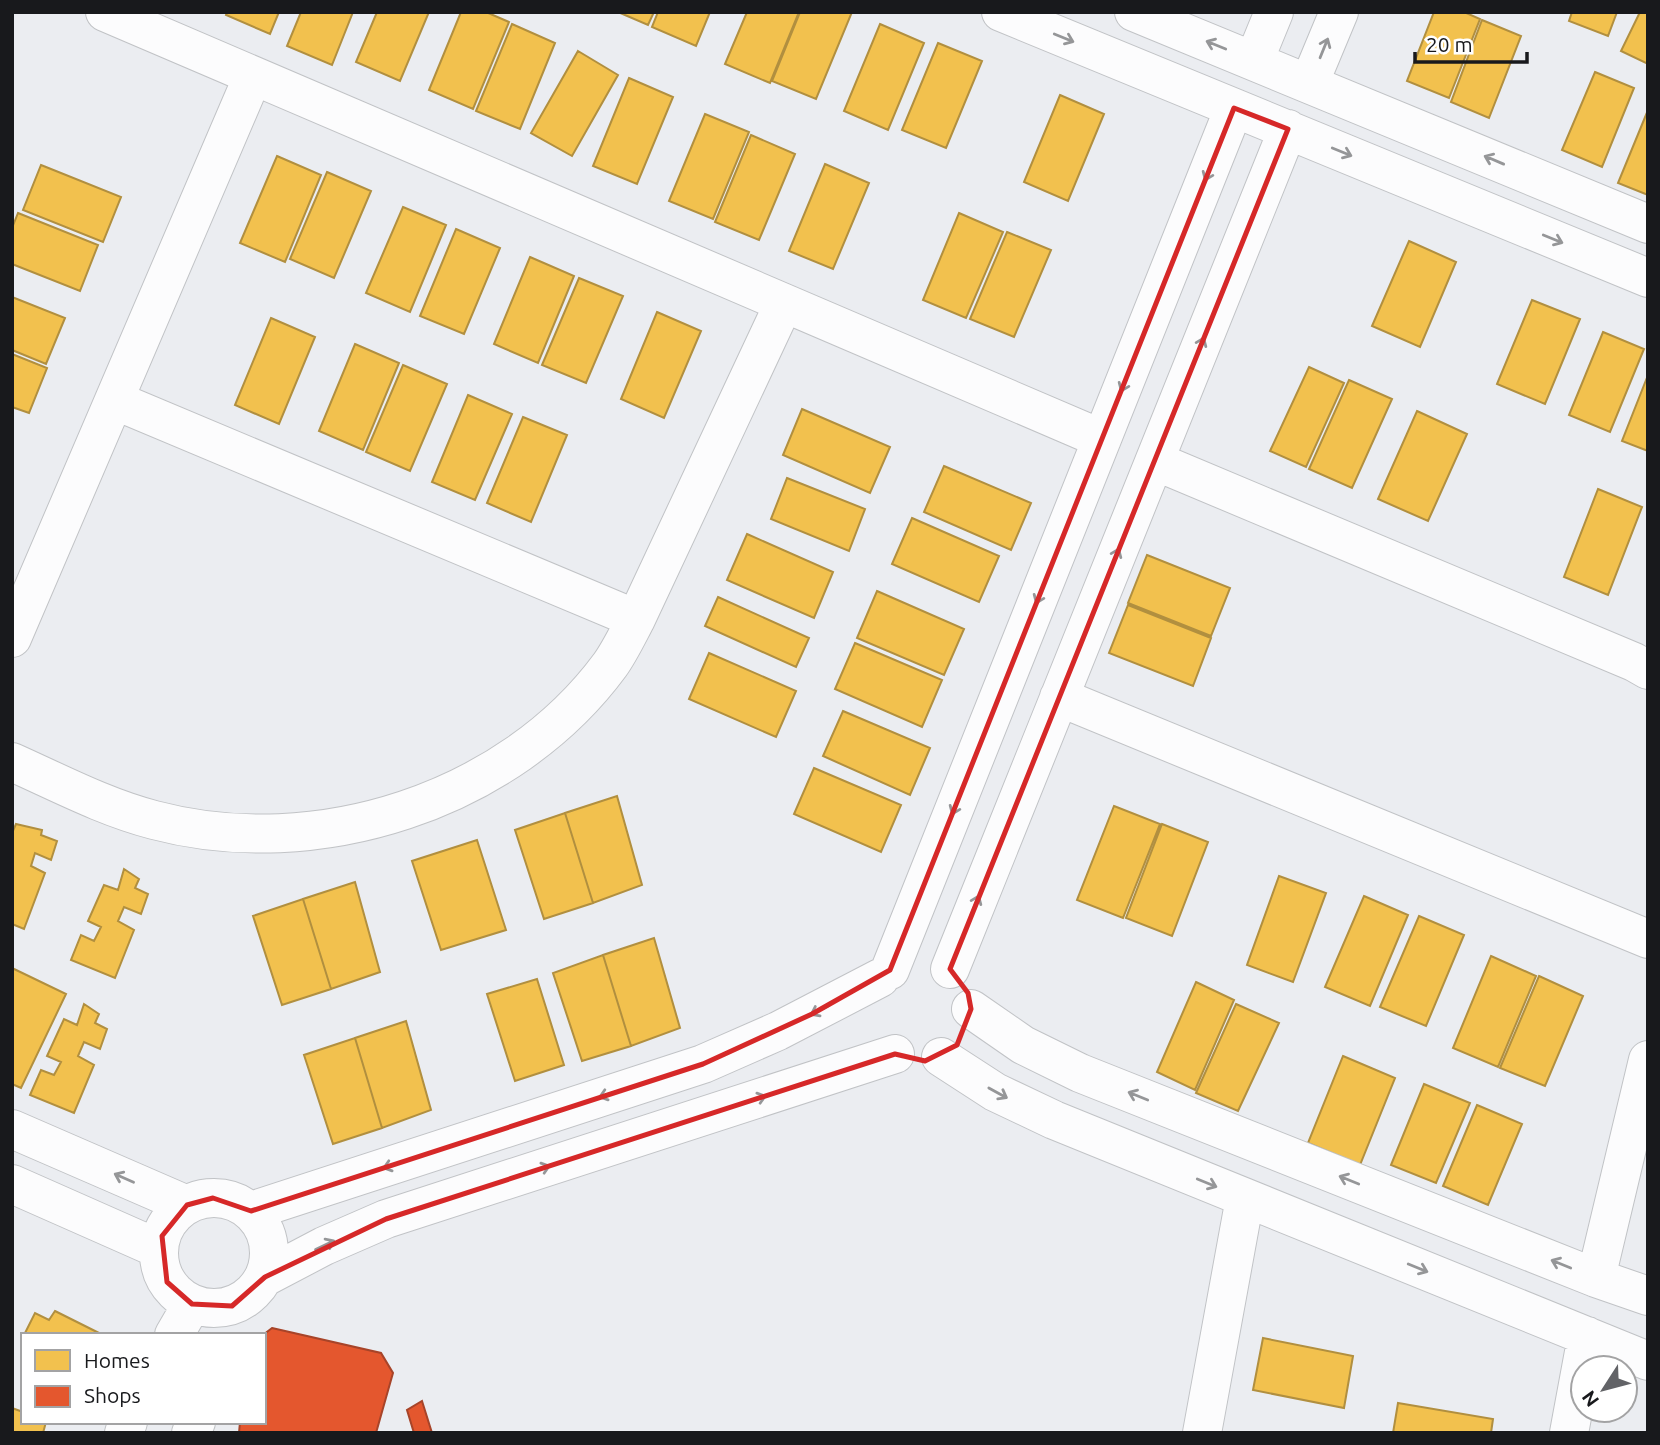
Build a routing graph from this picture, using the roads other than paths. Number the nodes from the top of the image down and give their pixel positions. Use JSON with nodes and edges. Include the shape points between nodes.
{"nodes":[{"id":1,"x":105,"y":12,"type":"edge"},
{"id":2,"x":1001,"y":12,"type":"edge"},
{"id":3,"x":1134,"y":12,"type":"edge"},
{"id":4,"x":1274,"y":12,"type":"edge"},
{"id":5,"x":1339,"y":12,"type":"edge"},
{"id":6,"x":1254,"y":61,"type":"junction"},
{"id":7,"x":253,"y":76,"type":"junction"},
{"id":8,"x":1310,"y":84,"type":"junction"},
{"id":9,"x":1234,"y":108,"type":"junction"},
{"id":10,"x":1288,"y":130,"type":"junction"},
{"id":11,"x":1648,"y":224,"type":"edge"},
{"id":12,"x":1648,"y":278,"type":"edge"},
{"id":13,"x":784,"y":303,"type":"junction"},
{"id":14,"x":114,"y":400,"type":"junction"},
{"id":15,"x":1102,"y":439,"type":"junction"},
{"id":16,"x":1154,"y":461,"type":"junction"},
{"id":17,"x":636,"y":619,"type":"junction"},
{"id":18,"x":12,"y":638,"type":"edge"},
{"id":19,"x":1648,"y":670,"type":"edge"},
{"id":20,"x":1059,"y":697,"type":"junction"},
{"id":21,"x":12,"y":762,"type":"edge"},
{"id":22,"x":1648,"y":939,"type":"edge"},
{"id":23,"x":950,"y":969,"type":"junction"},
{"id":24,"x":885,"y":974,"type":"junction"},
{"id":25,"x":971,"y":1009,"type":"junction"},
{"id":26,"x":880,"y":1033,"type":"junction"},
{"id":27,"x":941,"y":1057,"type":"junction"},
{"id":28,"x":1648,"y":1060,"type":"edge"},
{"id":29,"x":12,"y":1129,"type":"edge"},
{"id":30,"x":12,"y":1184,"type":"edge"},
{"id":31,"x":1245,"y":1198,"type":"junction"},
{"id":32,"x":187,"y":1205,"type":"junction"},
{"id":33,"x":251,"y":1211,"type":"junction"},
{"id":34,"x":159,"y":1249,"type":"junction"},
{"id":35,"x":1596,"y":1278,"type":"junction"},
{"id":36,"x":259,"y":1284,"type":"junction"},
{"id":37,"x":1648,"y":1296,"type":"edge"},
{"id":38,"x":183,"y":1320,"type":"edge"},
{"id":39,"x":244,"y":1333,"type":"edge"},
{"id":40,"x":1587,"y":1336,"type":"junction"},
{"id":41,"x":1648,"y":1362,"type":"edge"},
{"id":42,"x":1202,"y":1433,"type":"edge"},
{"id":43,"x":1569,"y":1433,"type":"edge"}],
"edges":[{"from":1,"to":7,"type":"street"},
{"from":2,"to":9,"type":"street","one_way":true},
{"from":6,"to":3,"type":"street","one_way":true},
{"from":4,"to":6,"type":"street"},
{"from":8,"to":5,"type":"street","one_way":true},
{"from":6,"to":8,"type":"street"},
{"from":7,"to":13,"type":"street"},
{"from":7,"to":14,"type":"street"},
{"from":11,"to":8,"type":"street","one_way":true},
{"from":9,"to":10,"type":"street"},
{"from":9,"to":15,"type":"street","one_way":true},
{"from":10,"to":12,"type":"street","one_way":true},
{"from":16,"to":10,"type":"street","one_way":true},
{"from":13,"to":15,"type":"street"},
{"from":13,"to":17,"type":"street"},
{"from":14,"to":17,"type":"street"},
{"from":14,"to":18,"type":"street"},
{"from":15,"to":24,"type":"street","one_way":true},
{"from":16,"to":19,"type":"street"},
{"from":20,"to":16,"type":"street","one_way":true},
{"from":17,"to":21,"type":"street","via":[[610,665],[571,709],[525,748],[474,781],[418,806],[360,824],[300,833],[215,831],[155,820],[97,801]]},
{"from":20,"to":22,"type":"street"},
{"from":23,"to":20,"type":"street","one_way":true},
{"from":23,"to":24,"type":"street","via":[[920,959]]},
{"from":23,"to":25,"type":"street","via":[[968,993]]},
{"from":24,"to":26,"type":"street","via":[[871,1005]]},
{"from":24,"to":33,"type":"street","one_way":true,"via":[[778,1031],[703,1064]]},
{"from":25,"to":27,"type":"street","via":[[968,1028],[957,1045]]},
{"from":35,"to":25,"type":"street","one_way":true,"via":[[1071,1069],[1023,1045]]},
{"from":26,"to":27,"type":"street","via":[[910,1059]]},
{"from":36,"to":26,"type":"street","one_way":true,"via":[[324,1246],[386,1219]]},
{"from":27,"to":31,"type":"street","one_way":true,"via":[[1024,1107]]},
{"from":28,"to":35,"type":"street"},
{"from":32,"to":29,"type":"street","one_way":true},
{"from":30,"to":34,"type":"street"},
{"from":31,"to":40,"type":"street","one_way":true},
{"from":31,"to":42,"type":"street"},
{"from":32,"to":33,"type":"street","via":[[213,1198]]},
{"from":32,"to":34,"type":"street","via":[[167,1224]]},
{"from":33,"to":36,"type":"street","via":[[262,1225],[270,1259]]},
{"from":34,"to":38,"type":"street","via":[[161,1266],[178,1295]]},
{"from":35,"to":37,"type":"street"},
{"from":36,"to":38,"type":"street","via":[[232,1306]]},
{"from":36,"to":39,"type":"street"},
{"from":40,"to":41,"type":"street"},
{"from":40,"to":43,"type":"street"}]}
